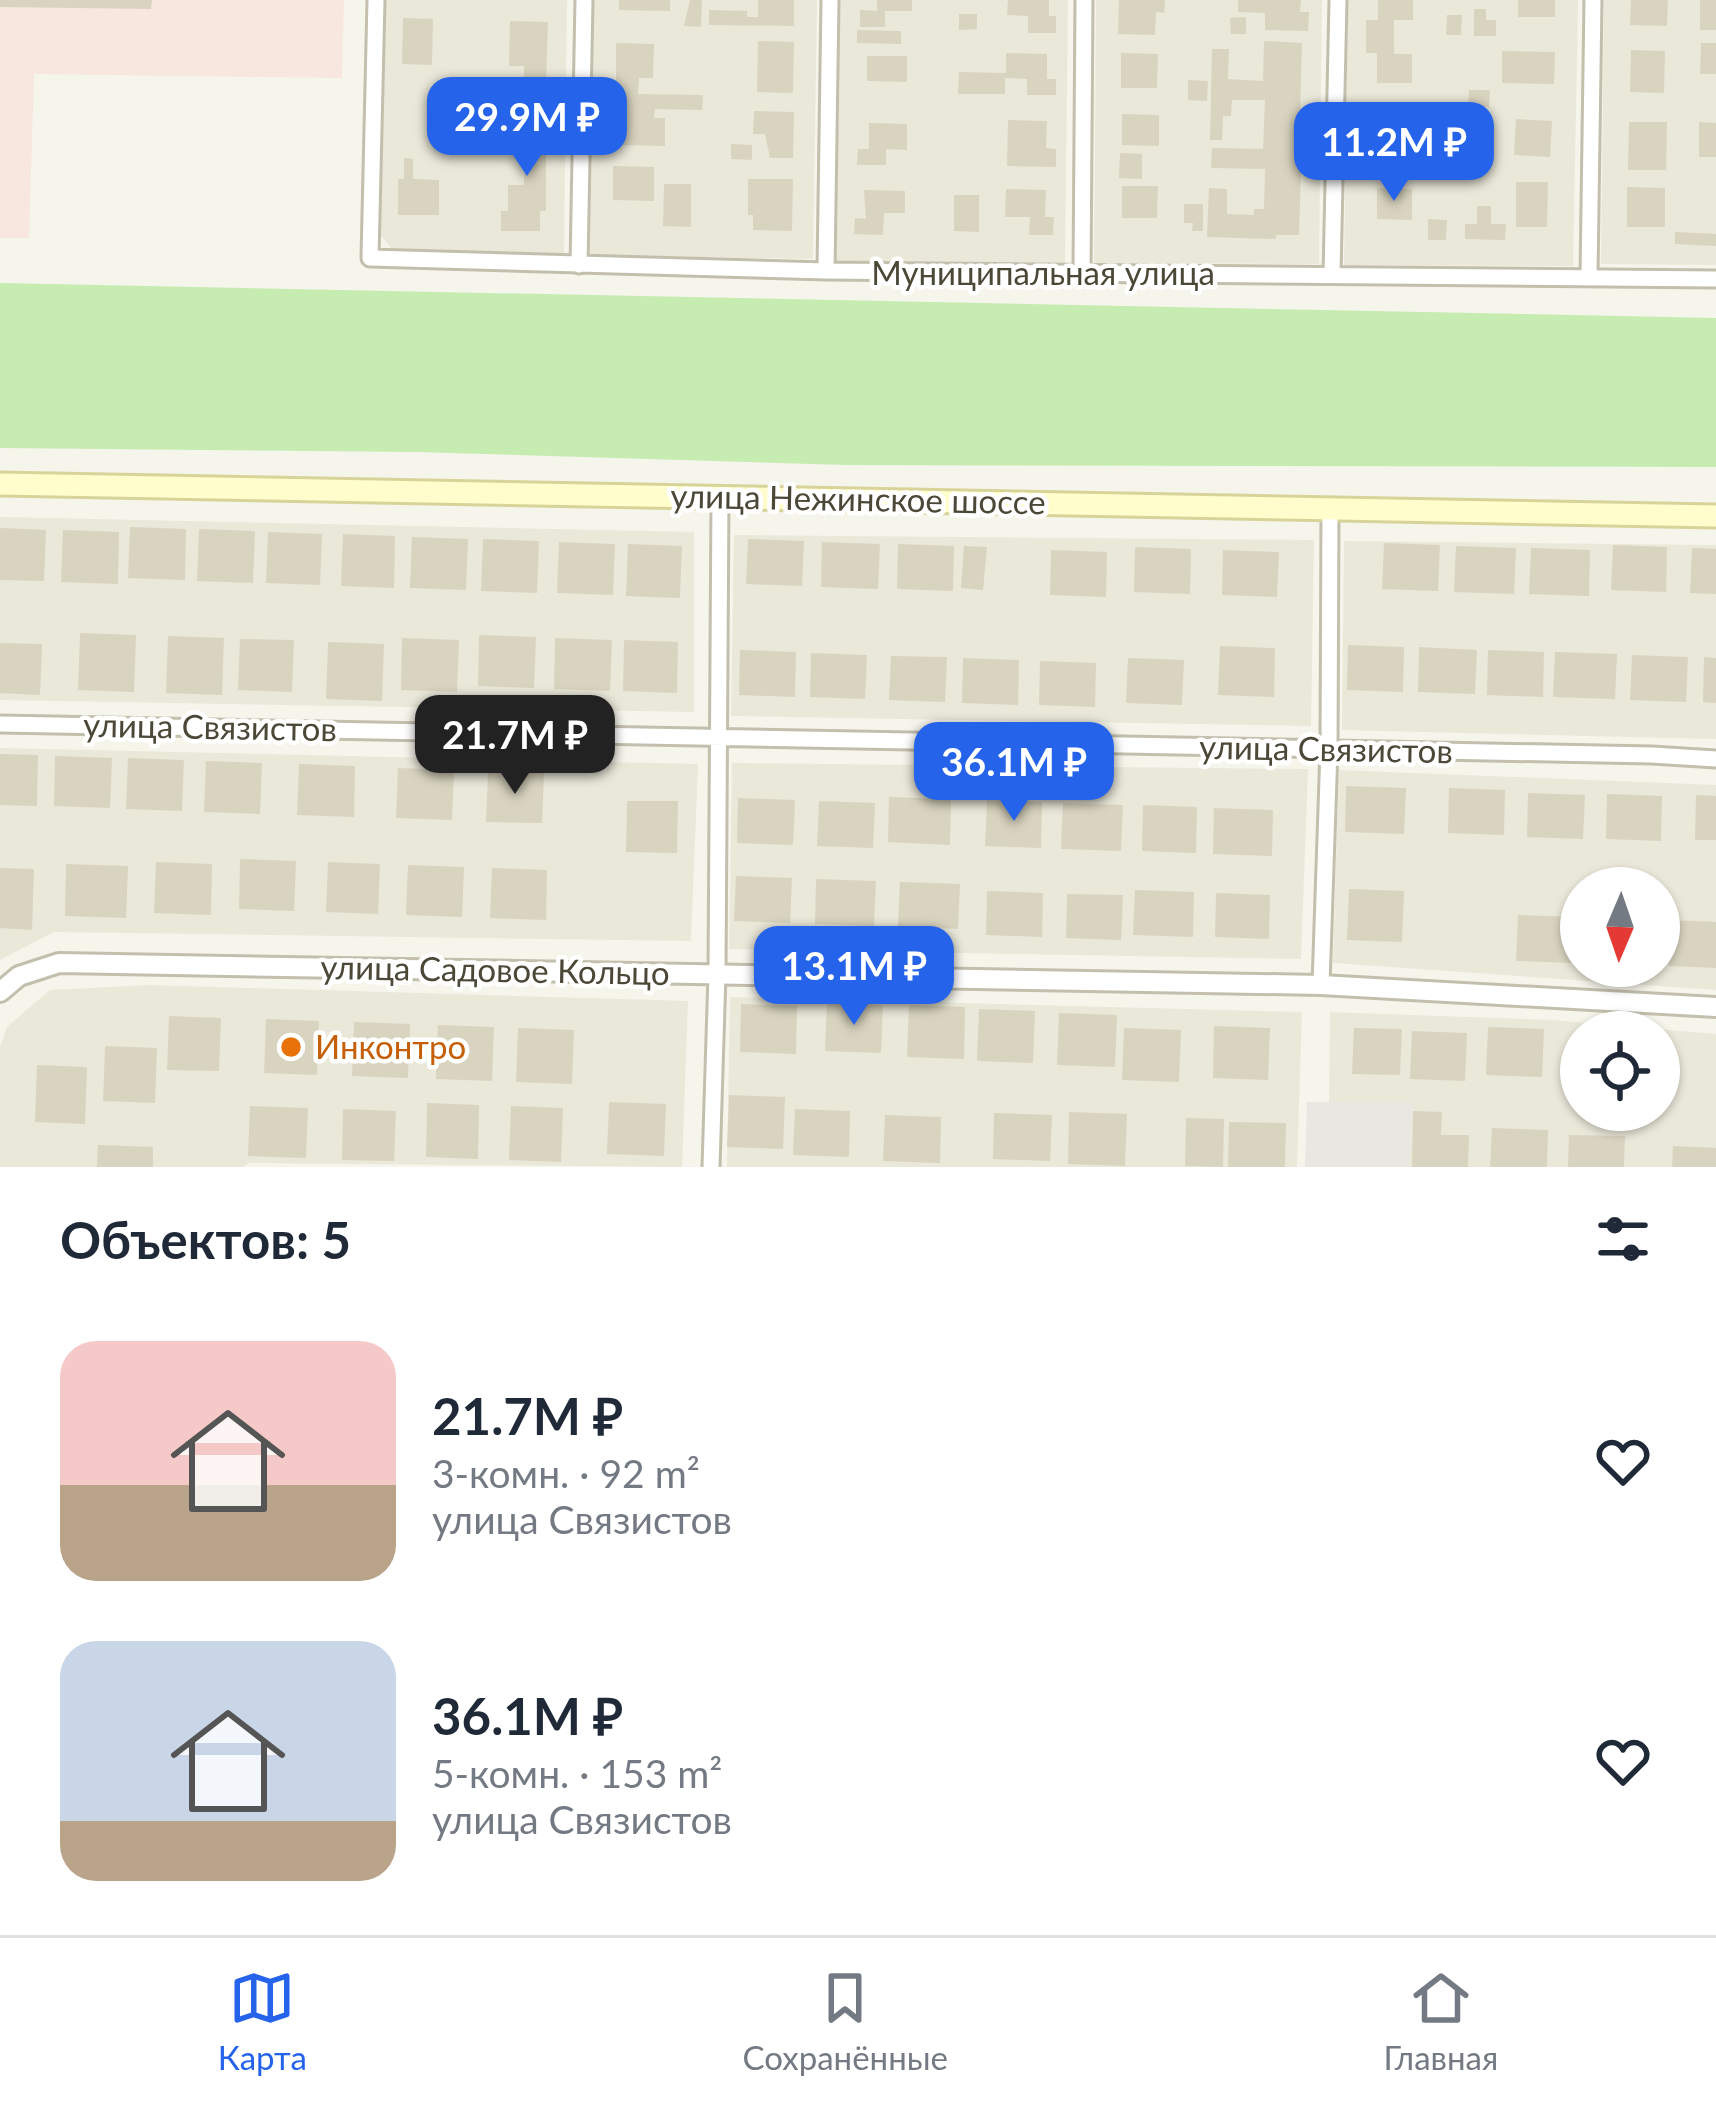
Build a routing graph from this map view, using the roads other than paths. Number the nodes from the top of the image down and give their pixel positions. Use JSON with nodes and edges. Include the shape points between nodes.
{"nodes":[{"id":1,"x":376,"y":0,"type":"edge"},
{"id":2,"x":584,"y":0,"type":"edge"},
{"id":3,"x":830,"y":0,"type":"edge"},
{"id":4,"x":1084,"y":0,"type":"edge"},
{"id":5,"x":1338,"y":0,"type":"edge"},
{"id":6,"x":1593,"y":0,"type":"edge"},
{"id":7,"x":580,"y":266,"type":"junction"},
{"id":8,"x":826,"y":271,"type":"junction"},
{"id":9,"x":1082,"y":273,"type":"junction"},
{"id":10,"x":1332,"y":275,"type":"junction"},
{"id":11,"x":1588,"y":276,"type":"junction"},
{"id":12,"x":1716,"y":278,"type":"edge"},
{"id":13,"x":0,"y":484,"type":"edge"},
{"id":14,"x":720,"y":496,"type":"junction"},
{"id":15,"x":1330,"y":508,"type":"junction"},
{"id":16,"x":1716,"y":516,"type":"edge"},
{"id":17,"x":0,"y":724,"type":"edge"},
{"id":18,"x":717,"y":737,"type":"junction"},
{"id":19,"x":1329,"y":749,"type":"junction"},
{"id":20,"x":1716,"y":759,"type":"edge"},
{"id":21,"x":717,"y":974,"type":"junction"},
{"id":22,"x":1321,"y":985,"type":"junction"},
{"id":23,"x":0,"y":992,"type":"edge"},
{"id":24,"x":1716,"y":1007,"type":"edge"},
{"id":25,"x":711,"y":1167,"type":"edge"}],
"edges":[{"from":1,"to":7,"type":"street","name":"Муниципальная улица","via":[[370,258]]},
{"from":2,"to":7,"type":"street"},
{"from":3,"to":8,"type":"street"},
{"from":4,"to":9,"type":"street"},
{"from":5,"to":10,"type":"street"},
{"from":6,"to":11,"type":"street"},
{"from":7,"to":8,"type":"street","name":"Муниципальная улица"},
{"from":8,"to":9,"type":"street","name":"Муниципальная улица"},
{"from":9,"to":10,"type":"street","name":"Муниципальная улица"},
{"from":10,"to":11,"type":"street","name":"Муниципальная улица"},
{"from":11,"to":12,"type":"street","name":"Муниципальная улица"},
{"from":13,"to":14,"type":"main road","name":"улица Нежинское шоссе"},
{"from":14,"to":15,"type":"main road","name":"улица Нежинское шоссе"},
{"from":14,"to":18,"type":"street"},
{"from":15,"to":16,"type":"main road","name":"улица Нежинское шоссе"},
{"from":15,"to":19,"type":"street"},
{"from":17,"to":18,"type":"street","name":"улица Связистов"},
{"from":18,"to":19,"type":"street","name":"улица Связистов"},
{"from":18,"to":21,"type":"street"},
{"from":19,"to":20,"type":"street","name":"улица Связистов"},
{"from":19,"to":22,"type":"street"},
{"from":21,"to":22,"type":"street","name":"улица Садовое Кольцо"},
{"from":21,"to":23,"type":"street","name":"улица Садовое Кольцо","via":[[59,963]]},
{"from":21,"to":25,"type":"street"},
{"from":22,"to":24,"type":"street","name":"улица Садовое Кольцо"}]}
